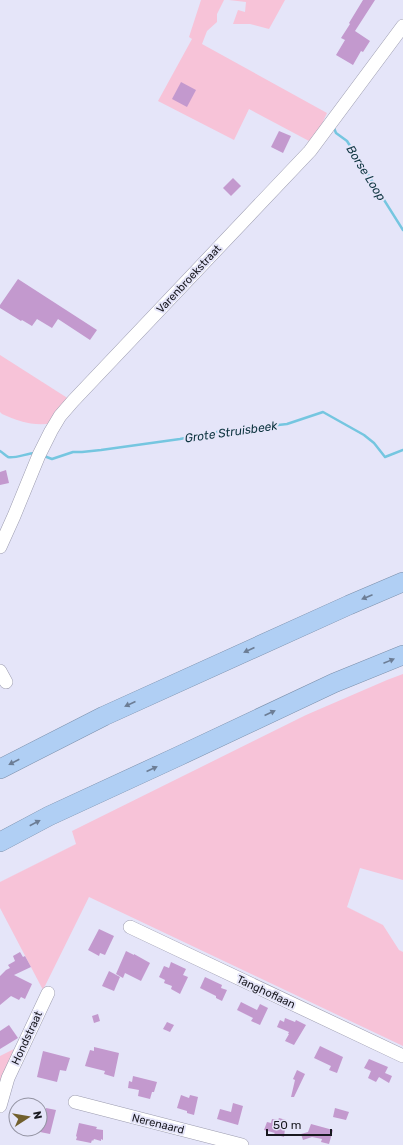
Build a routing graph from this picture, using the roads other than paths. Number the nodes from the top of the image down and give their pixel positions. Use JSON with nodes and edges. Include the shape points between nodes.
{"nodes":[{"id":1,"x":403,"y":26,"type":"edge"},
{"id":2,"x":0,"y":547,"type":"edge"},
{"id":3,"x":403,"y":582,"type":"edge"},
{"id":4,"x":403,"y":655,"type":"edge"},
{"id":5,"x":0,"y":768,"type":"edge"},
{"id":6,"x":0,"y":842,"type":"edge"},
{"id":7,"x":130,"y":927,"type":"dead end"},
{"id":8,"x":48,"y":993,"type":"dead end"},
{"id":9,"x":403,"y":1056,"type":"edge"},
{"id":10,"x":75,"y":1102,"type":"dead end"},
{"id":11,"x":0,"y":1106,"type":"edge"},
{"id":12,"x":242,"y":1145,"type":"edge"}],
"edges":[{"from":1,"to":2,"type":"street","name":"Varenbroekstraat","via":[[310,151],[60,416],[39,455]]},
{"from":3,"to":5,"type":"highway","one_way":true,"via":[[104,716]]},
{"from":6,"to":4,"type":"highway","one_way":true,"via":[[49,816],[334,682]]},
{"from":7,"to":9,"type":"street","name":"Tanghoflaan"},
{"from":8,"to":11,"type":"street","name":"Hondstraat","via":[[8,1078]]},
{"from":10,"to":12,"type":"street","name":"Nerenaard"}]}
